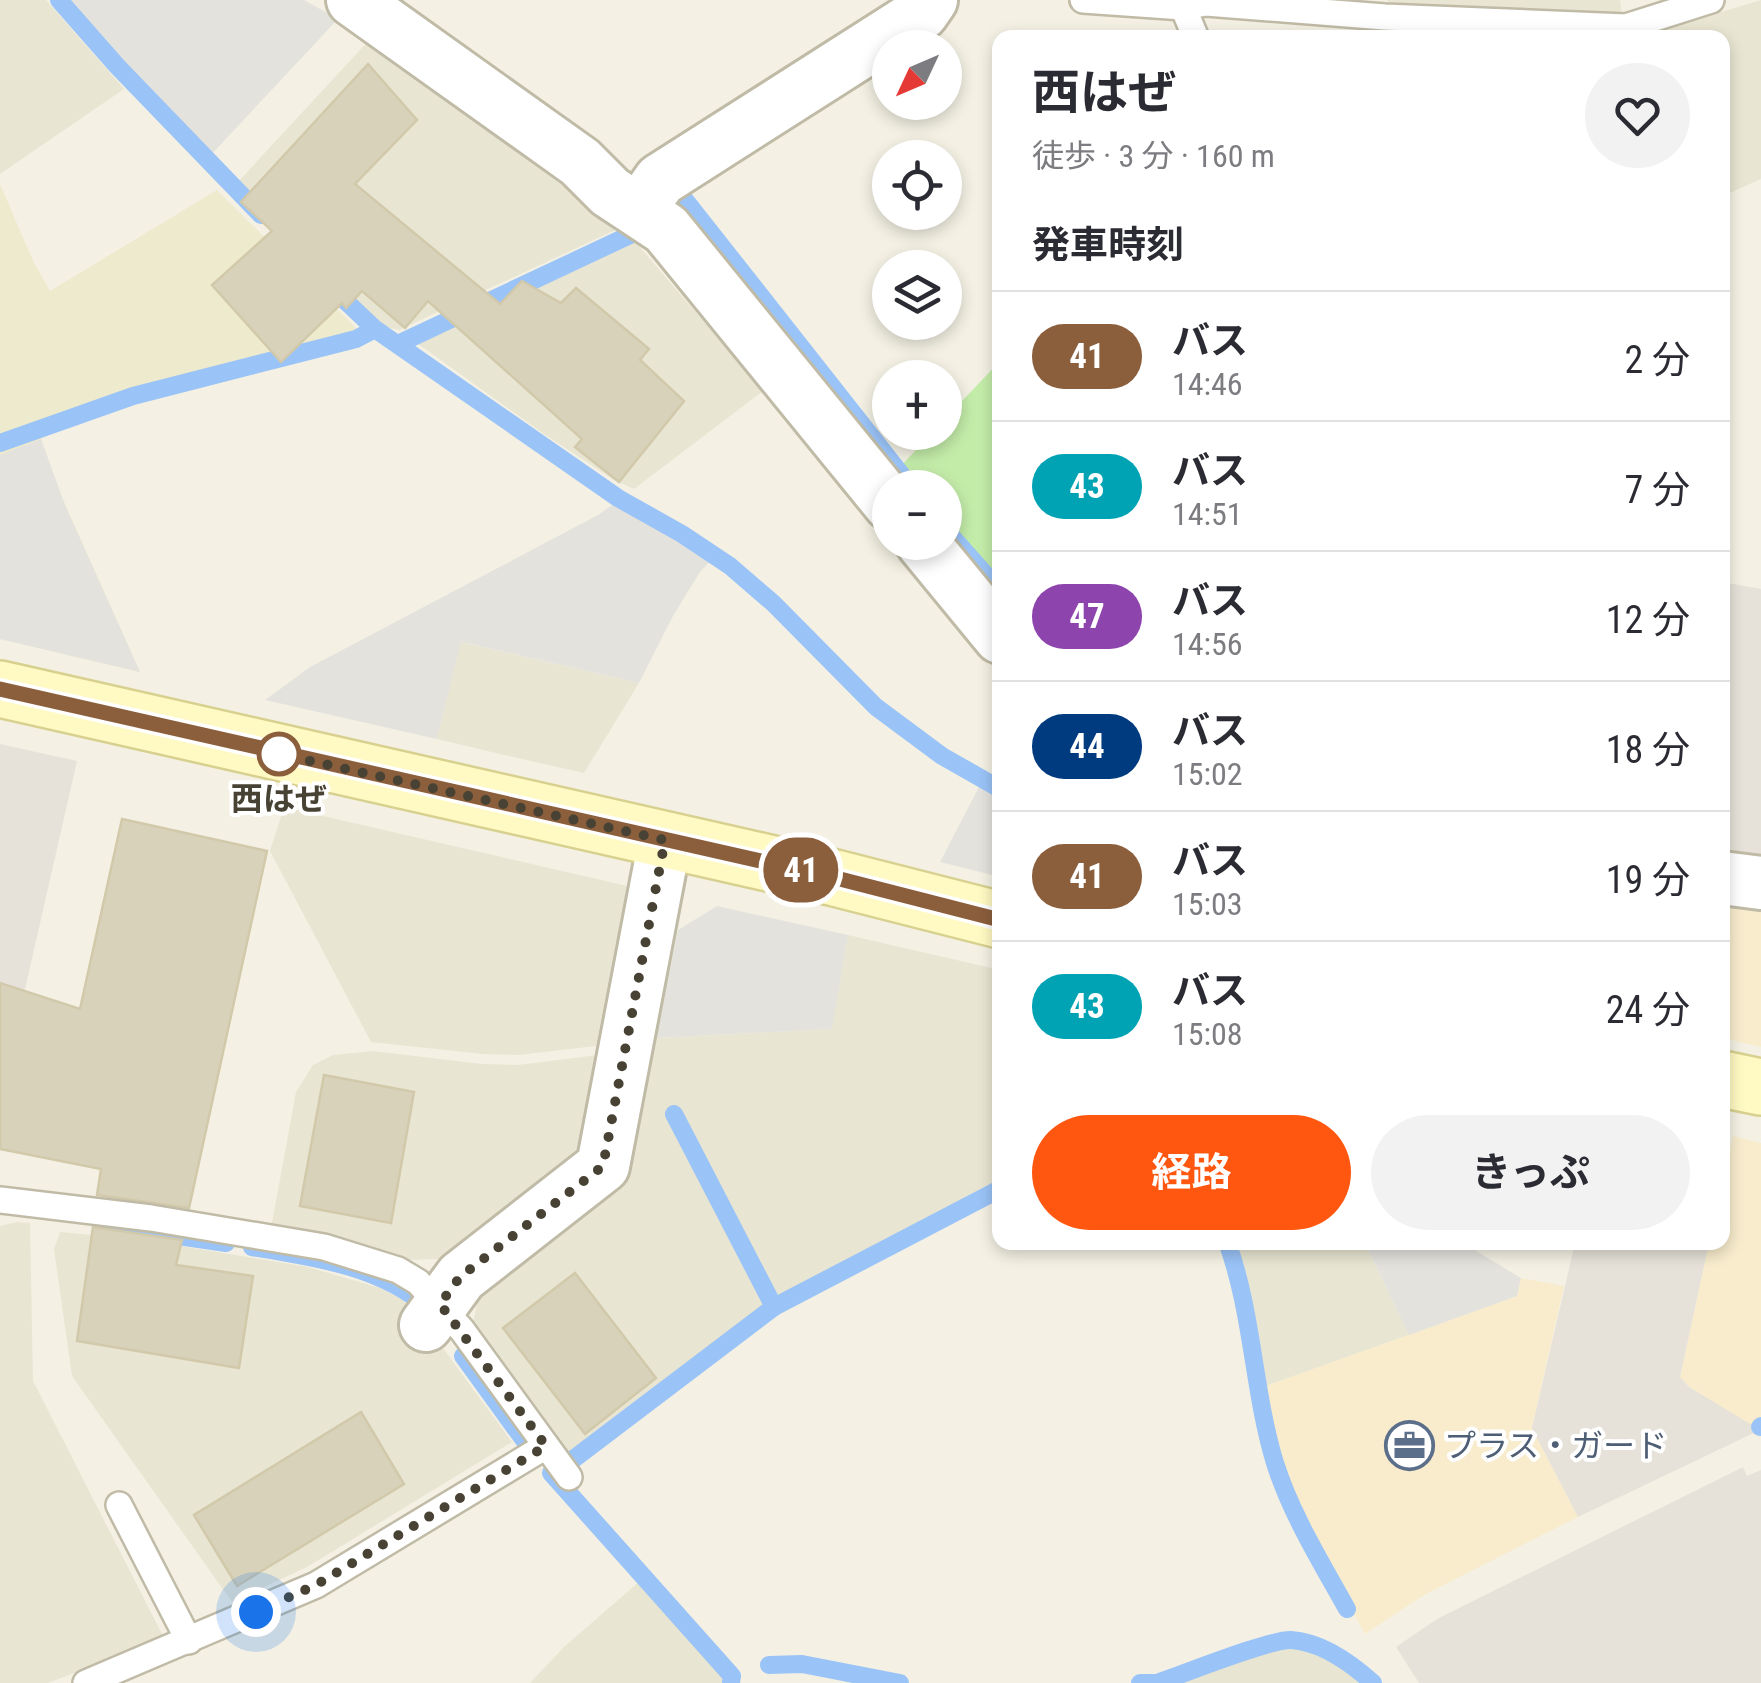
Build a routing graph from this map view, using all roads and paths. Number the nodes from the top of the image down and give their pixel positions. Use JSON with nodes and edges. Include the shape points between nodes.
{"nodes":[{"id":1,"x":353,"y":0,"type":"edge"},
{"id":2,"x":931,"y":0,"type":"edge"},
{"id":3,"x":1083,"y":0,"type":"edge"},
{"id":4,"x":1712,"y":0,"type":"edge"},
{"id":5,"x":1184,"y":7,"type":"junction"},
{"id":6,"x":1193,"y":30,"type":"edge"},
{"id":7,"x":638,"y":210,"type":"junction"},
{"id":8,"x":872,"y":482,"type":"edge"},
{"id":9,"x":937,"y":560,"type":"edge"},
{"id":10,"x":992,"y":626,"type":"edge"},
{"id":11,"x":0,"y":689,"type":"edge"},
{"id":12,"x":665,"y":840,"type":"junction"},
{"id":13,"x":1730,"y":879,"type":"edge"},
{"id":14,"x":1761,"y":883,"type":"edge"},
{"id":15,"x":992,"y":918,"type":"edge"},
{"id":16,"x":1730,"y":1081,"type":"edge"},
{"id":17,"x":1761,"y":1087,"type":"edge"},
{"id":18,"x":0,"y":1200,"type":"edge"},
{"id":19,"x":433,"y":1315,"type":"junction"},
{"id":20,"x":546,"y":1446,"type":"junction"},
{"id":21,"x":569,"y":1477,"type":"dead end"},
{"id":22,"x":119,"y":1505,"type":"dead end"},
{"id":23,"x":189,"y":1641,"type":"junction"},
{"id":24,"x":86,"y":1683,"type":"edge"}],
"edges":[{"from":1,"to":7,"type":"street"},
{"from":2,"to":7,"type":"street","via":[[922,12],[660,180]]},
{"from":3,"to":5,"type":"lane"},
{"from":4,"to":5,"type":"lane","via":[[1626,27]]},
{"from":5,"to":6,"type":"lane"},
{"from":7,"to":8,"type":"street","via":[[666,229]]},
{"from":9,"to":10,"type":"street"},
{"from":11,"to":12,"type":"main road"},
{"from":12,"to":15,"type":"main road"},
{"from":12,"to":19,"type":"street","via":[[603,1166],[460,1277]]},
{"from":13,"to":14,"type":"street"},
{"from":16,"to":17,"type":"main road"},
{"from":18,"to":19,"type":"lane","via":[[324,1247],[418,1282]]},
{"from":19,"to":20,"type":"lane"},
{"from":20,"to":21,"type":"lane"},
{"from":20,"to":23,"type":"lane","via":[[316,1585]]},
{"from":22,"to":23,"type":"lane"},
{"from":23,"to":24,"type":"lane"}]}
